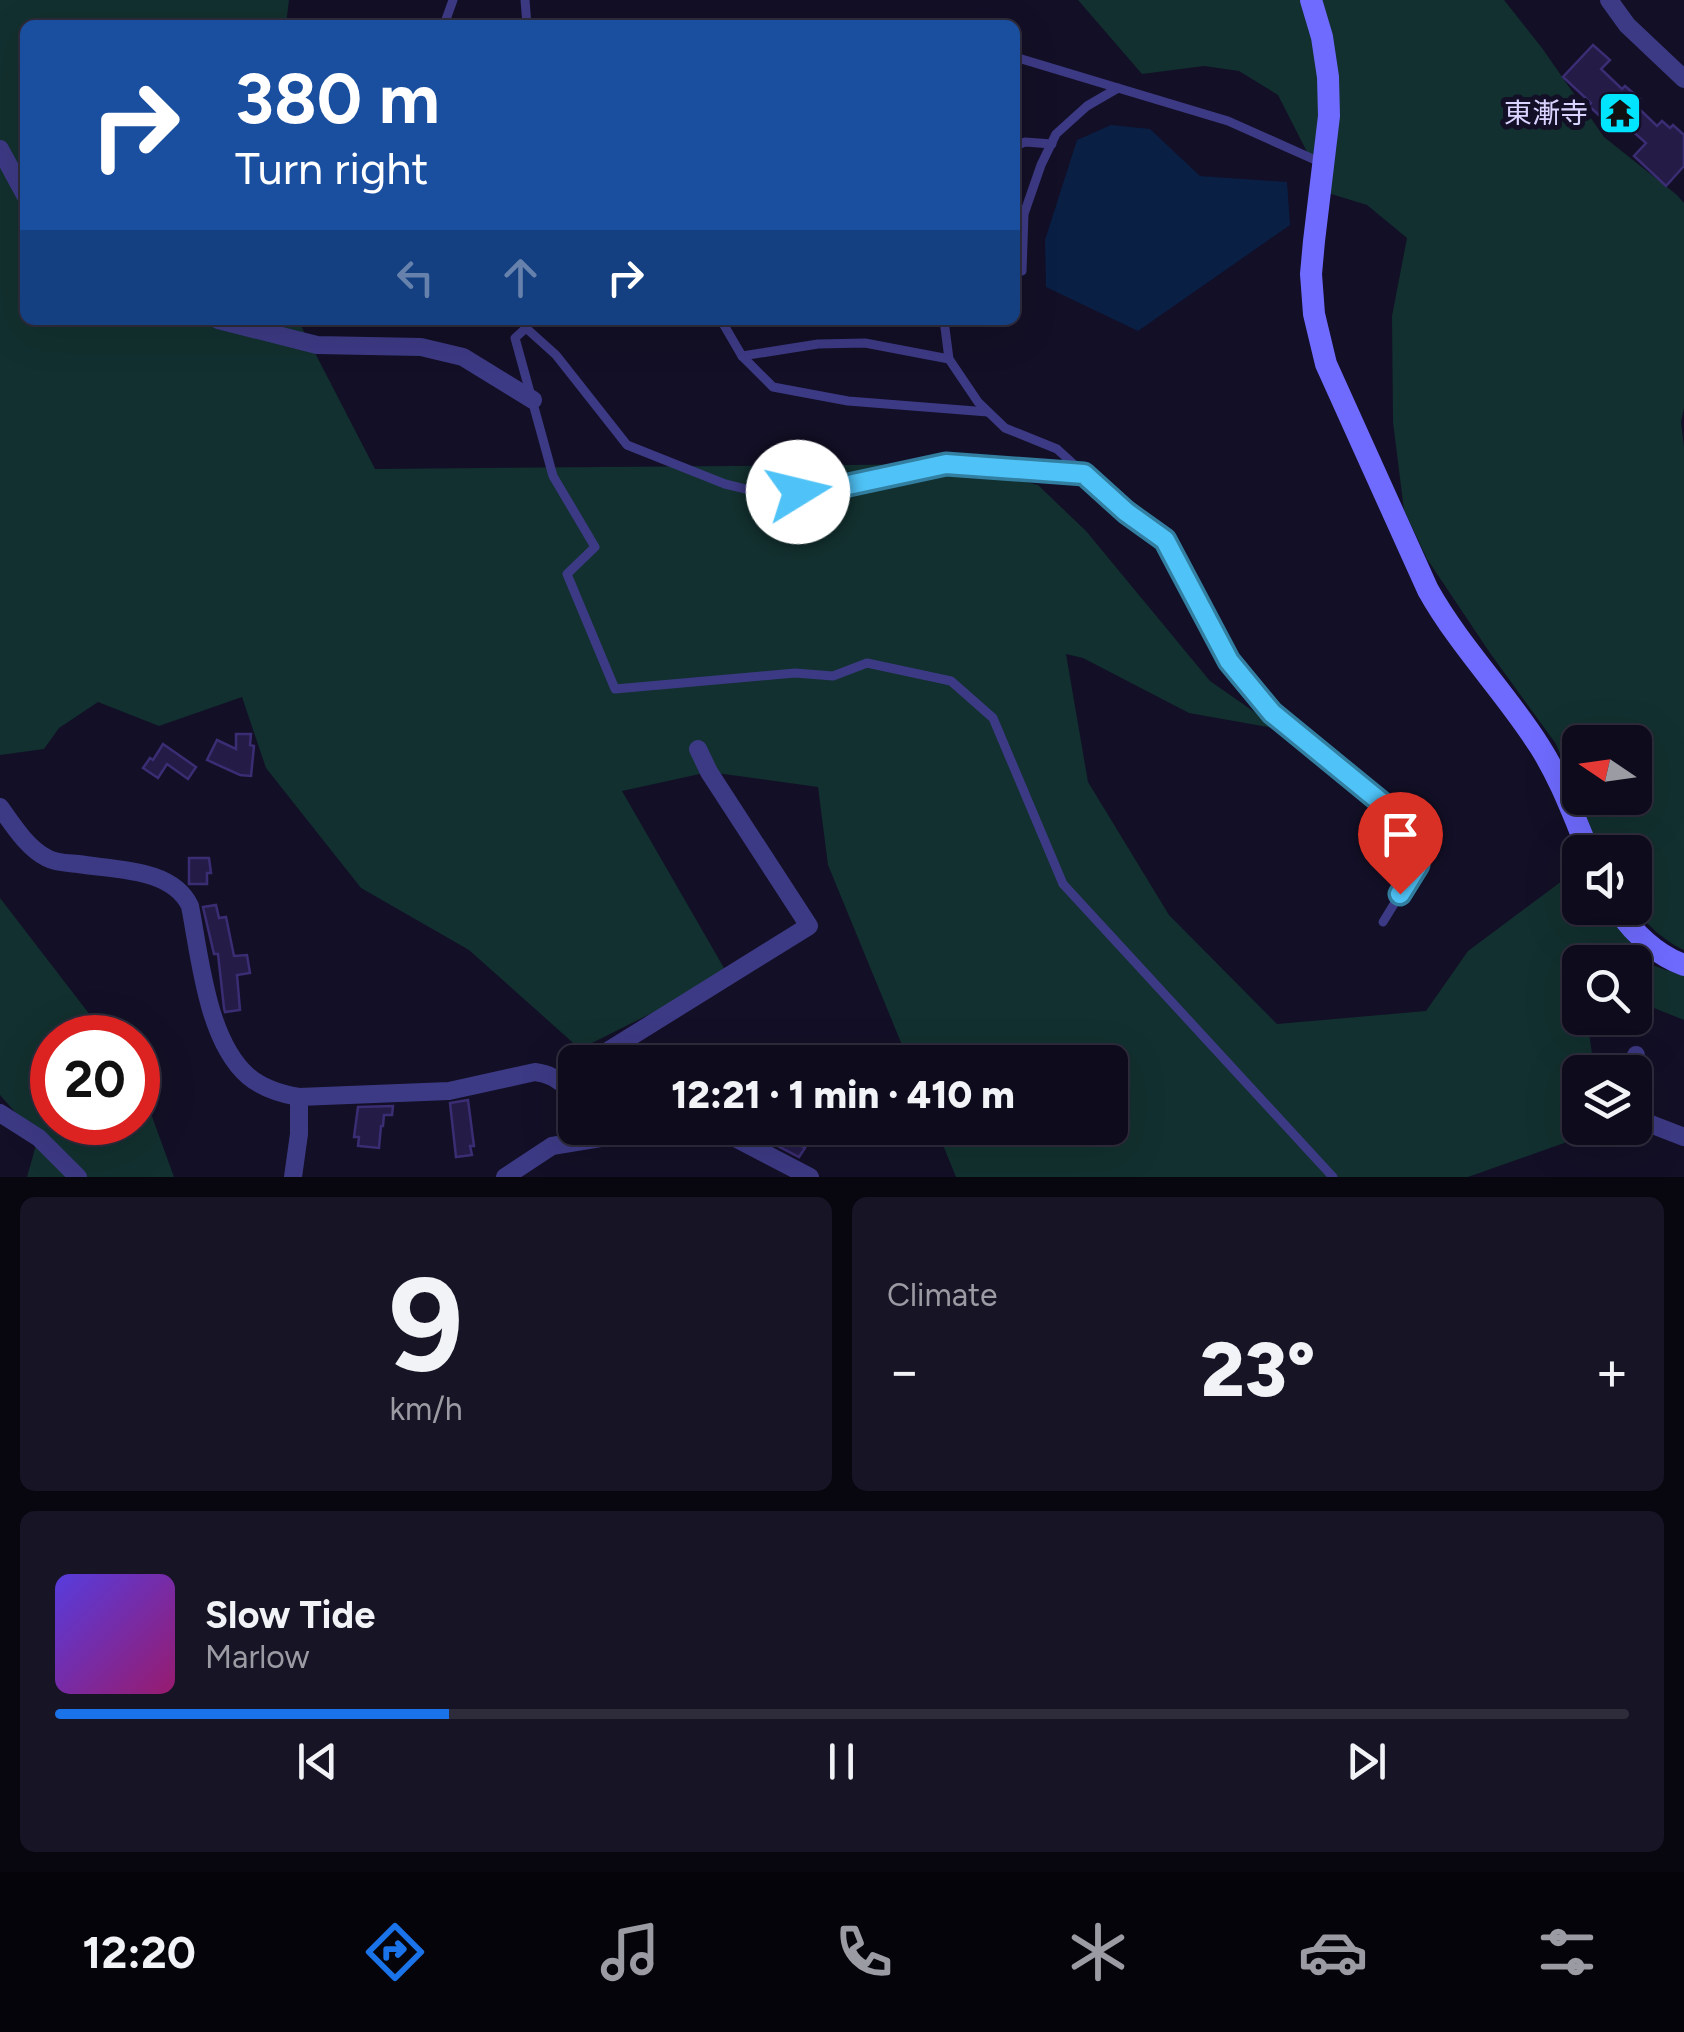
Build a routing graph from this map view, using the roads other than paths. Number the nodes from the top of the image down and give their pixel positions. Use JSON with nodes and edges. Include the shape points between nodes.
{"nodes":[{"id":1,"x":1311,"y":0,"type":"edge"},
{"id":2,"x":1609,"y":0,"type":"edge"},
{"id":3,"x":1020,"y":59,"type":"edge"},
{"id":4,"x":1684,"y":79,"type":"edge"},
{"id":5,"x":1118,"y":88,"type":"junction"},
{"id":6,"x":1020,"y":144,"type":"edge"},
{"id":7,"x":1052,"y":144,"type":"junction"},
{"id":8,"x":0,"y":149,"type":"edge"},
{"id":9,"x":1324,"y":164,"type":"junction"},
{"id":10,"x":20,"y":186,"type":"edge"},
{"id":11,"x":1020,"y":271,"type":"edge"},
{"id":12,"x":239,"y":325,"type":"edge"},
{"id":13,"x":724,"y":325,"type":"edge"},
{"id":14,"x":945,"y":325,"type":"edge"},
{"id":15,"x":742,"y":356,"type":"junction"},
{"id":16,"x":948,"y":359,"type":"junction"},
{"id":17,"x":533,"y":400,"type":"junction"},
{"id":18,"x":989,"y":412,"type":"junction"},
{"id":19,"x":1084,"y":474,"type":"junction"},
{"id":20,"x":698,"y":749,"type":"dead end"},
{"id":21,"x":0,"y":807,"type":"edge"},
{"id":22,"x":1582,"y":835,"type":"edge"},
{"id":23,"x":1383,"y":922,"type":"dead end"},
{"id":24,"x":1628,"y":925,"type":"edge"},
{"id":25,"x":1684,"y":966,"type":"edge"},
{"id":26,"x":617,"y":1045,"type":"edge"},
{"id":27,"x":558,"y":1078,"type":"edge"},
{"id":28,"x":299,"y":1097,"type":"junction"},
{"id":29,"x":0,"y":1114,"type":"edge"},
{"id":30,"x":1652,"y":1125,"type":"edge"},
{"id":31,"x":1684,"y":1137,"type":"edge"},
{"id":32,"x":558,"y":1145,"type":"edge"},
{"id":33,"x":749,"y":1145,"type":"edge"},
{"id":34,"x":78,"y":1177,"type":"edge"},
{"id":35,"x":293,"y":1177,"type":"edge"},
{"id":36,"x":505,"y":1177,"type":"edge"},
{"id":37,"x":810,"y":1177,"type":"edge"},
{"id":38,"x":1333,"y":1177,"type":"edge"}],
"edges":[{"from":1,"to":9,"type":"street","via":[[1328,78]]},
{"from":2,"to":4,"type":"street"},
{"from":3,"to":5,"type":"lane"},
{"from":5,"to":7,"type":"lane","via":[[1088,106]]},
{"from":5,"to":9,"type":"lane","via":[[1228,120]]},
{"from":6,"to":7,"type":"lane"},
{"from":7,"to":11,"type":"lane","via":[[1024,214]]},
{"from":8,"to":10,"type":"street"},
{"from":9,"to":22,"type":"street","via":[[1311,274],[1326,364],[1428,590],[1542,750]]},
{"from":12,"to":17,"type":"street","via":[[317,344],[421,347],[463,357]]},
{"from":13,"to":15,"type":"lane"},
{"from":14,"to":16,"type":"lane"},
{"from":15,"to":16,"type":"lane","via":[[866,343]]},
{"from":15,"to":18,"type":"lane","via":[[772,388],[848,402]]},
{"from":16,"to":18,"type":"lane"},
{"from":17,"to":19,"type":"lane","via":[[515,338],[526,328],[556,355],[627,445],[725,484],[770,495],[807,492],[946,464]]},
{"from":17,"to":38,"type":"lane","via":[[553,476],[595,547],[567,574],[615,689],[796,673],[832,676],[867,664],[951,681],[993,718],[1063,884]]},
{"from":18,"to":19,"type":"lane","via":[[1005,428],[1056,449]]},
{"from":19,"to":23,"type":"lane","via":[[1165,540],[1229,661],[1272,713],[1388,808],[1414,841],[1418,865]]},
{"from":20,"to":26,"type":"street","via":[[809,926]]},
{"from":21,"to":28,"type":"street","via":[[50,860],[154,876],[184,894],[214,1024],[248,1076]]},
{"from":24,"to":25,"type":"street"},
{"from":27,"to":28,"type":"street","via":[[535,1072],[449,1091]]},
{"from":28,"to":35,"type":"street"},
{"from":29,"to":34,"type":"street","via":[[38,1138]]},
{"from":30,"to":31,"type":"street"},
{"from":32,"to":36,"type":"street"},
{"from":33,"to":37,"type":"street"}]}
